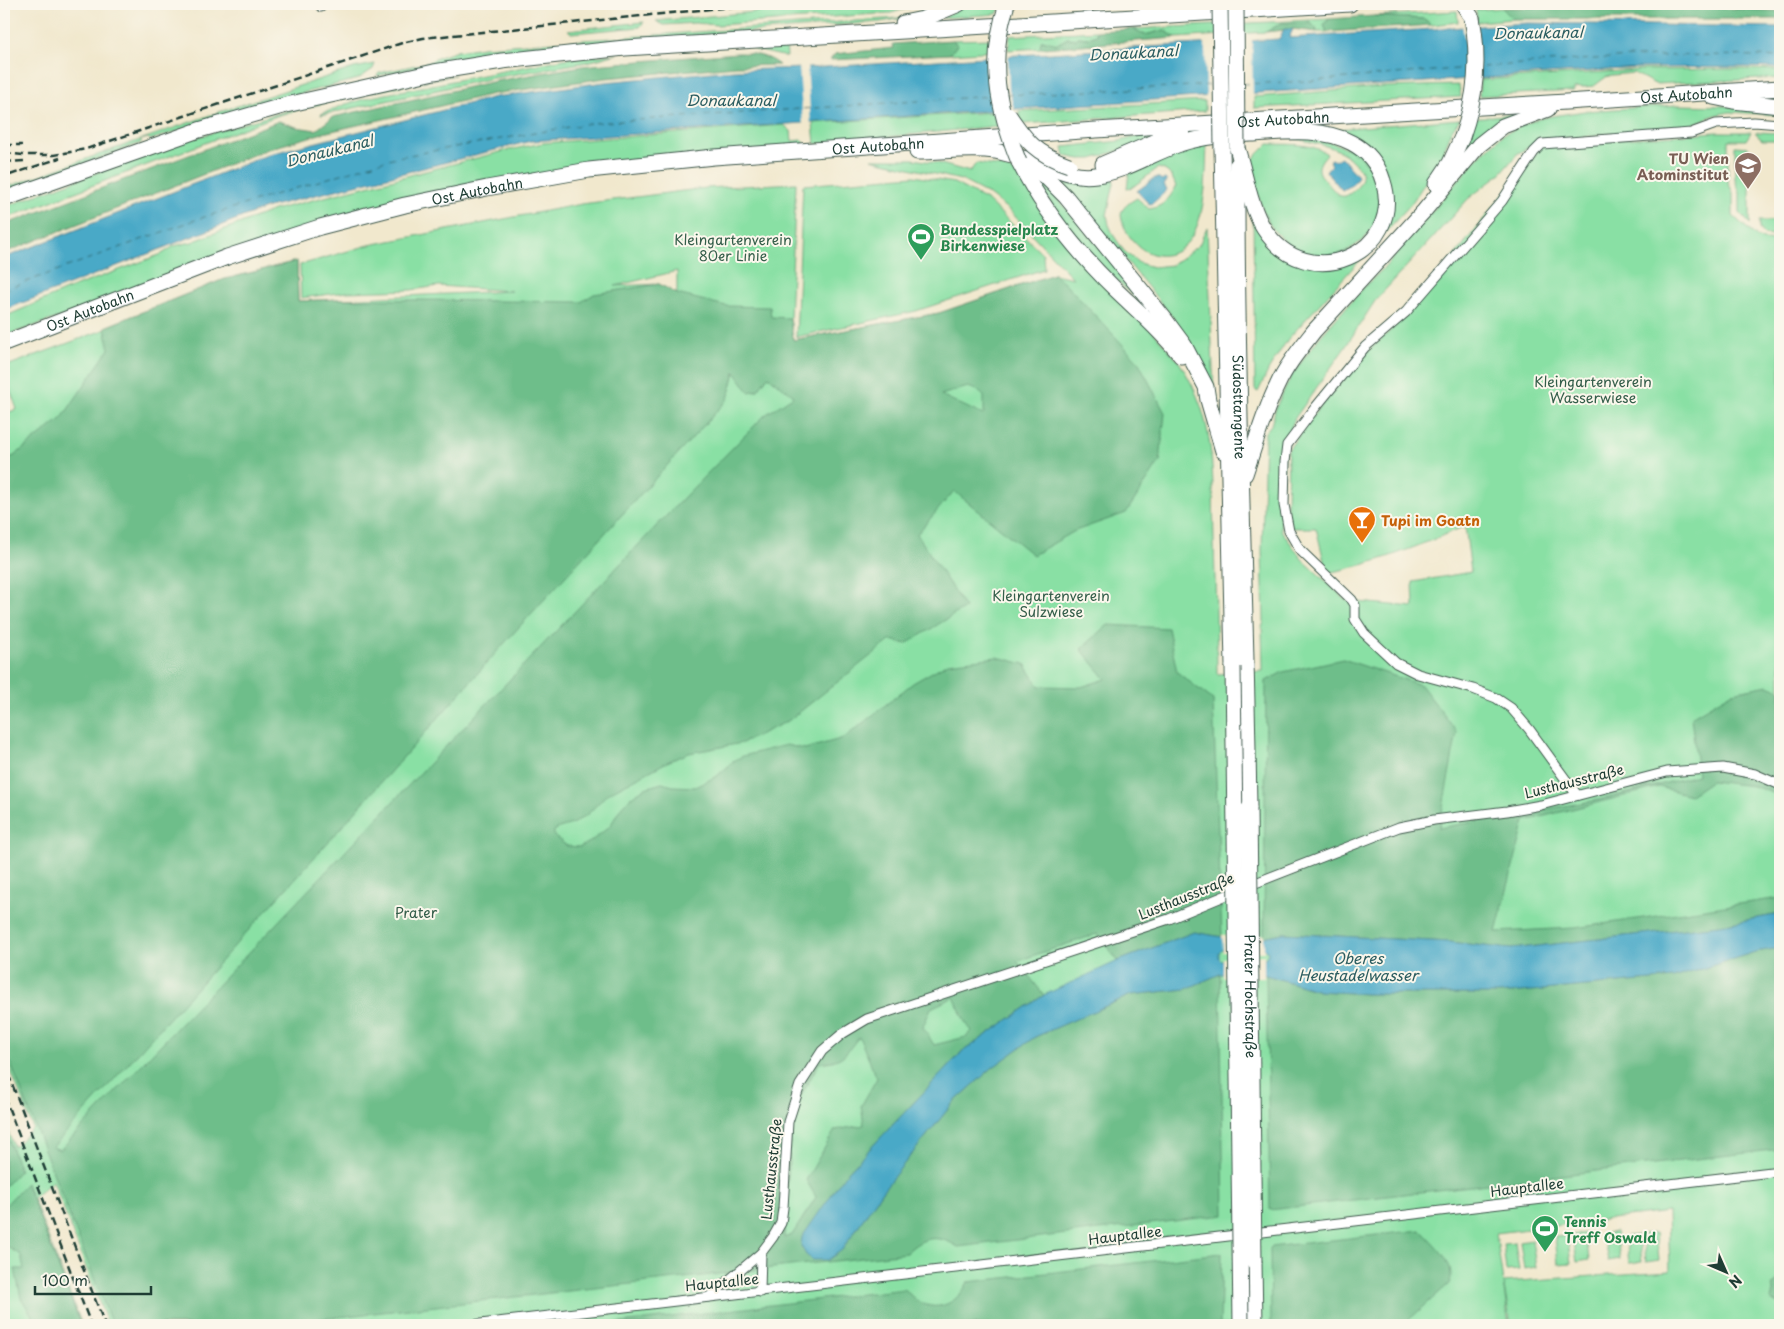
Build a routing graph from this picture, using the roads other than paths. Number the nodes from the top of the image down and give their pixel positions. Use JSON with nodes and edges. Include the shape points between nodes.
{"nodes":[{"id":1,"x":959,"y":4,"type":"edge"},
{"id":2,"x":1007,"y":4,"type":"edge"},
{"id":3,"x":1221,"y":4,"type":"edge"},
{"id":4,"x":1236,"y":4,"type":"edge"},
{"id":5,"x":1350,"y":4,"type":"edge"},
{"id":6,"x":1463,"y":4,"type":"edge"},
{"id":7,"x":1470,"y":11,"type":"edge"},
{"id":8,"x":861,"y":33,"type":"junction"},
{"id":9,"x":1780,"y":88,"type":"edge"},
{"id":10,"x":1697,"y":94,"type":"junction"},
{"id":11,"x":999,"y":100,"type":"junction"},
{"id":12,"x":1566,"y":102,"type":"junction"},
{"id":13,"x":1780,"y":106,"type":"edge"},
{"id":14,"x":1458,"y":108,"type":"junction"},
{"id":15,"x":1780,"y":124,"type":"edge"},
{"id":16,"x":893,"y":145,"type":"junction"},
{"id":17,"x":1230,"y":148,"type":"junction"},
{"id":18,"x":1018,"y":157,"type":"junction"},
{"id":19,"x":5,"y":198,"type":"edge"},
{"id":20,"x":4,"y":344,"type":"edge"},
{"id":21,"x":1208,"y":400,"type":"junction"},
{"id":22,"x":1229,"y":471,"type":"junction"},
{"id":23,"x":1242,"y":482,"type":"junction"},
{"id":24,"x":1240,"y":667,"type":"junction"},
{"id":25,"x":1780,"y":784,"type":"edge"},
{"id":26,"x":1577,"y":795,"type":"junction"},
{"id":27,"x":1780,"y":1172,"type":"edge"},
{"id":28,"x":761,"y":1253,"type":"junction"},
{"id":29,"x":760,"y":1292,"type":"junction"},
{"id":30,"x":709,"y":1297,"type":"junction"},
{"id":31,"x":472,"y":1325,"type":"edge"},
{"id":32,"x":1241,"y":1325,"type":"edge"},
{"id":33,"x":1255,"y":1325,"type":"edge"}],
"edges":[{"from":1,"to":8,"type":"highway","via":[[923,19],[867,28]]},
{"from":2,"to":11,"type":"highway","bridge":true,"via":[[996,55]]},
{"from":3,"to":8,"type":"highway"},
{"from":3,"to":17,"type":"highway","bridge":true},
{"from":4,"to":17,"type":"highway","bridge":true},
{"from":5,"to":8,"type":"highway"},
{"from":6,"to":7,"type":"highway"},
{"from":7,"to":23,"type":"highway","bridge":true,"via":[[1476,46],[1472,105],[1450,163],[1430,193],[1308,324],[1276,367],[1254,424]]},
{"from":8,"to":19,"type":"highway","via":[[570,53],[434,72],[286,105],[199,130]]},
{"from":9,"to":10,"type":"highway","name":"Ost Autobahn"},
{"from":10,"to":12,"type":"highway","name":"Ost Autobahn"},
{"from":10,"to":13,"type":"highway"},
{"from":11,"to":14,"type":"highway","bridge":true,"via":[[1028,143],[1070,165],[1084,166],[1098,166],[1159,140],[1183,135],[1447,116]]},
{"from":11,"to":21,"type":"highway","bridge":true,"via":[[1012,146],[1030,184],[1054,222],[1174,348]]},
{"from":12,"to":14,"type":"highway","name":"Ost Autobahn"},
{"from":12,"to":23,"type":"highway","via":[[1503,126],[1479,145],[1298,350],[1277,386]]},
{"from":14,"to":16,"type":"highway","name":"Ost Autobahn"},
{"from":15,"to":26,"type":"street","via":[[1716,124],[1691,133],[1542,144],[1502,201],[1406,312],[1365,347],[1287,445],[1284,487],[1287,526],[1297,545],[1352,600],[1355,619],[1364,632],[1396,663],[1418,674],[1473,689],[1511,708]]},
{"from":16,"to":18,"type":"highway","via":[[906,152],[984,150]]},
{"from":16,"to":20,"type":"highway","name":"Ost Autobahn","via":[[714,157],[589,170],[405,204],[227,257]]},
{"from":17,"to":18,"type":"highway","via":[[1259,219],[1274,241],[1293,256],[1315,263],[1338,262],[1358,252],[1380,228],[1386,205],[1385,186],[1379,171],[1364,151],[1350,142],[1328,135],[1296,131],[1211,136],[1089,176],[1069,174]]},
{"from":17,"to":22,"type":"highway","name":"Südosttangente"},
{"from":17,"to":23,"type":"highway","name":"Südosttangente"},
{"from":18,"to":21,"type":"highway","via":[[1056,186],[1164,318],[1191,357],[1206,387]]},
{"from":21,"to":22,"type":"highway"},
{"from":22,"to":24,"type":"highway","name":"Südosttangente"},
{"from":23,"to":24,"type":"highway","name":"Südosttangente"},
{"from":24,"to":32,"type":"highway","name":"Prater Hochstraße","bridge":true},
{"from":24,"to":33,"type":"highway","name":"Prater Hochstraße","bridge":true},
{"from":25,"to":26,"type":"street","name":"Lusthausstraße","via":[[1755,774],[1723,768],[1698,769],[1667,772]]},
{"from":26,"to":28,"type":"street","name":"Lusthausstraße","via":[[1542,805],[1399,828],[1169,919],[866,1019],[822,1052],[800,1085],[788,1122],[781,1222]]},
{"from":27,"to":29,"type":"street","name":"Hauptallee"},
{"from":28,"to":29,"type":"street"},
{"from":28,"to":30,"type":"street","name":"Lusthausstraße"},
{"from":29,"to":30,"type":"street","name":"Hauptallee"},
{"from":30,"to":31,"type":"street","name":"Hauptallee"}]}
